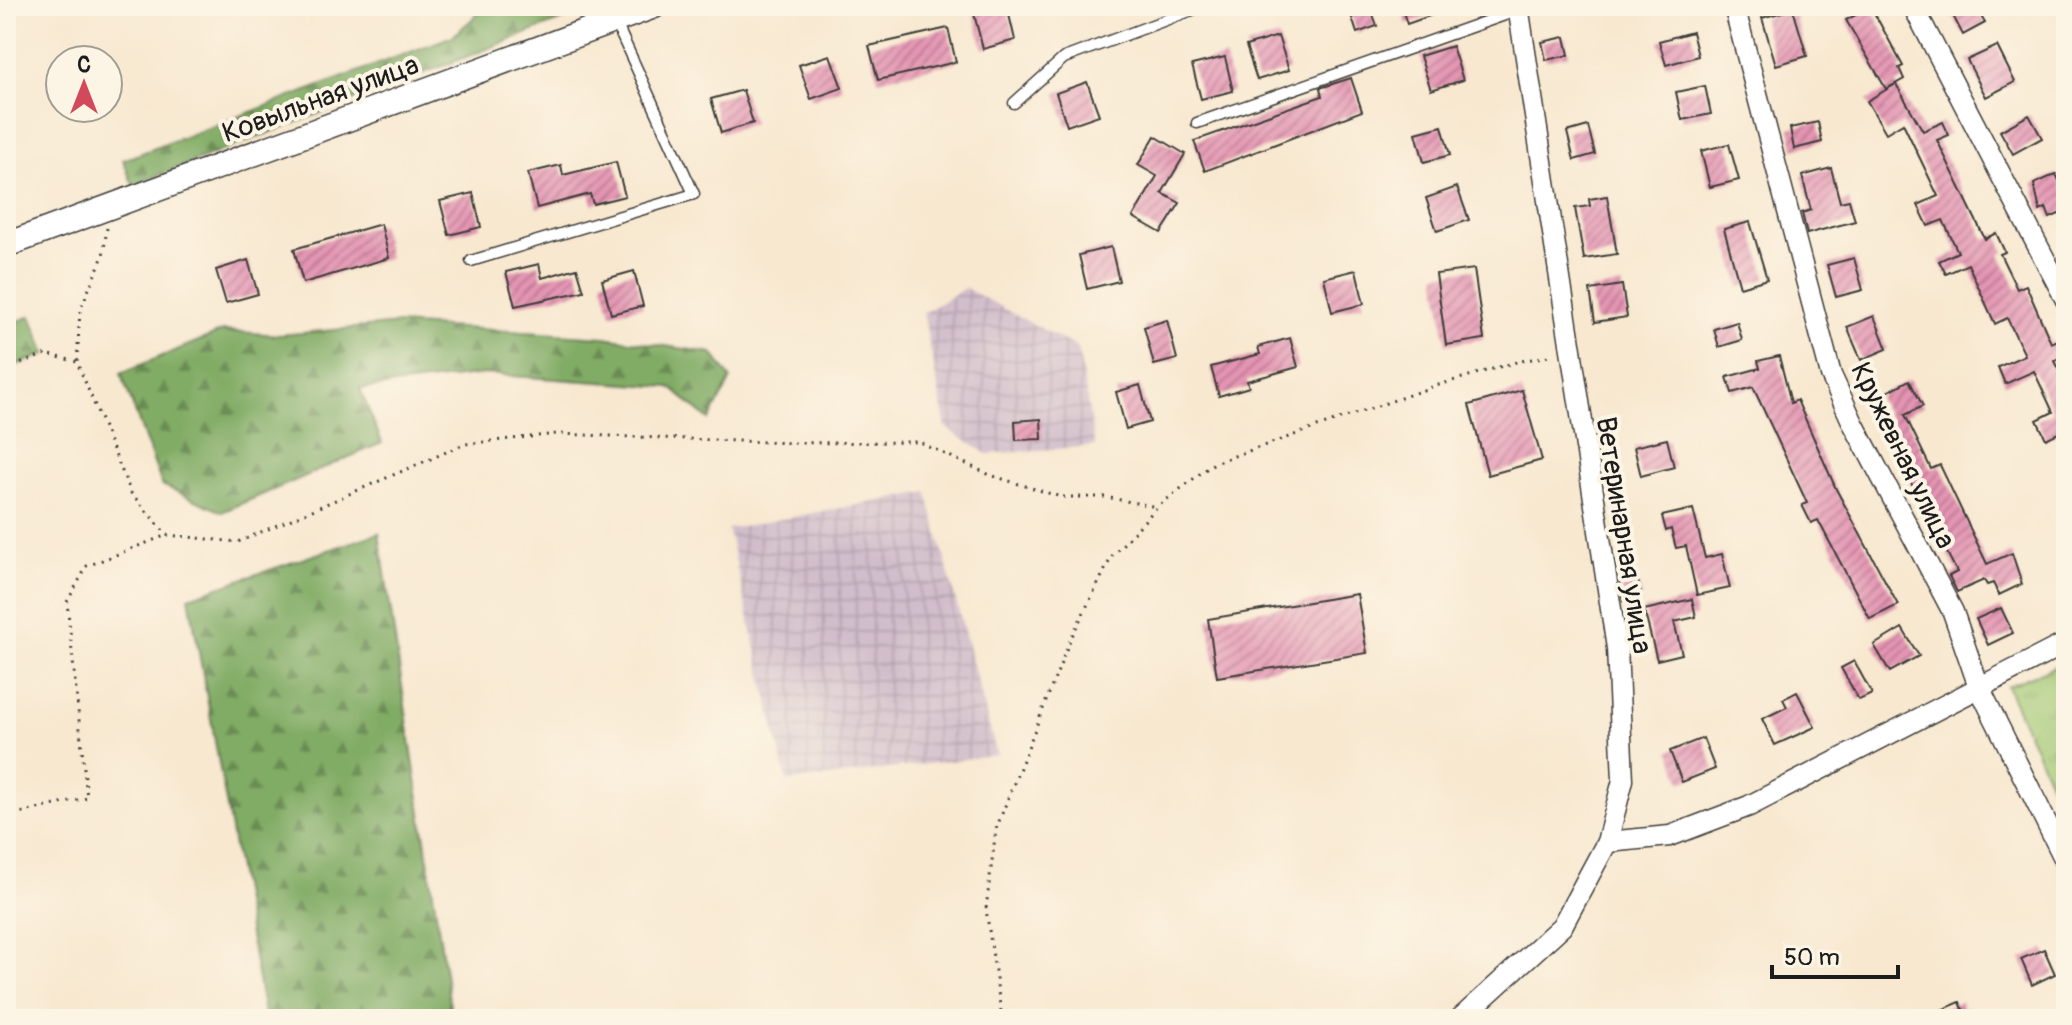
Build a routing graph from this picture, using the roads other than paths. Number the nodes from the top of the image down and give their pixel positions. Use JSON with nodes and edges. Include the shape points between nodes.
{"nodes":[{"id":1,"x":654,"y":6,"type":"edge"},
{"id":2,"x":1203,"y":6,"type":"edge"},
{"id":3,"x":1734,"y":6,"type":"edge"},
{"id":4,"x":1913,"y":6,"type":"edge"},
{"id":5,"x":1519,"y":8,"type":"edge"},
{"id":6,"x":615,"y":21,"type":"junction"},
{"id":7,"x":1014,"y":103,"type":"dead end"},
{"id":8,"x":1197,"y":123,"type":"dead end"},
{"id":9,"x":6,"y":245,"type":"edge"},
{"id":10,"x":471,"y":261,"type":"dead end"},
{"id":11,"x":2066,"y":300,"type":"edge"},
{"id":12,"x":2066,"y":643,"type":"edge"},
{"id":13,"x":1979,"y":687,"type":"junction"},
{"id":14,"x":1607,"y":842,"type":"junction"},
{"id":15,"x":2066,"y":862,"type":"edge"},
{"id":16,"x":1473,"y":1015,"type":"edge"}],
"edges":[{"from":1,"to":6,"type":"street","name":"Ковыльная улица"},
{"from":2,"to":7,"type":"lane","via":[[1064,58]]},
{"from":3,"to":13,"type":"street","name":"Кружевная улица","via":[[1831,375],[1953,612]]},
{"from":4,"to":11,"type":"street"},
{"from":5,"to":8,"type":"lane"},
{"from":5,"to":14,"type":"street","name":"Ветеринарная улица","via":[[1617,648],[1623,780]]},
{"from":6,"to":9,"type":"street","name":"Ковыльная улица"},
{"from":6,"to":10,"type":"lane","via":[[694,194]]},
{"from":12,"to":13,"type":"street"},
{"from":13,"to":14,"type":"street","via":[[1749,806],[1670,836]]},
{"from":13,"to":15,"type":"street","name":"Кружевная улица"},
{"from":14,"to":16,"type":"street","name":"Ветеринарная улица","via":[[1562,926]]}]}
